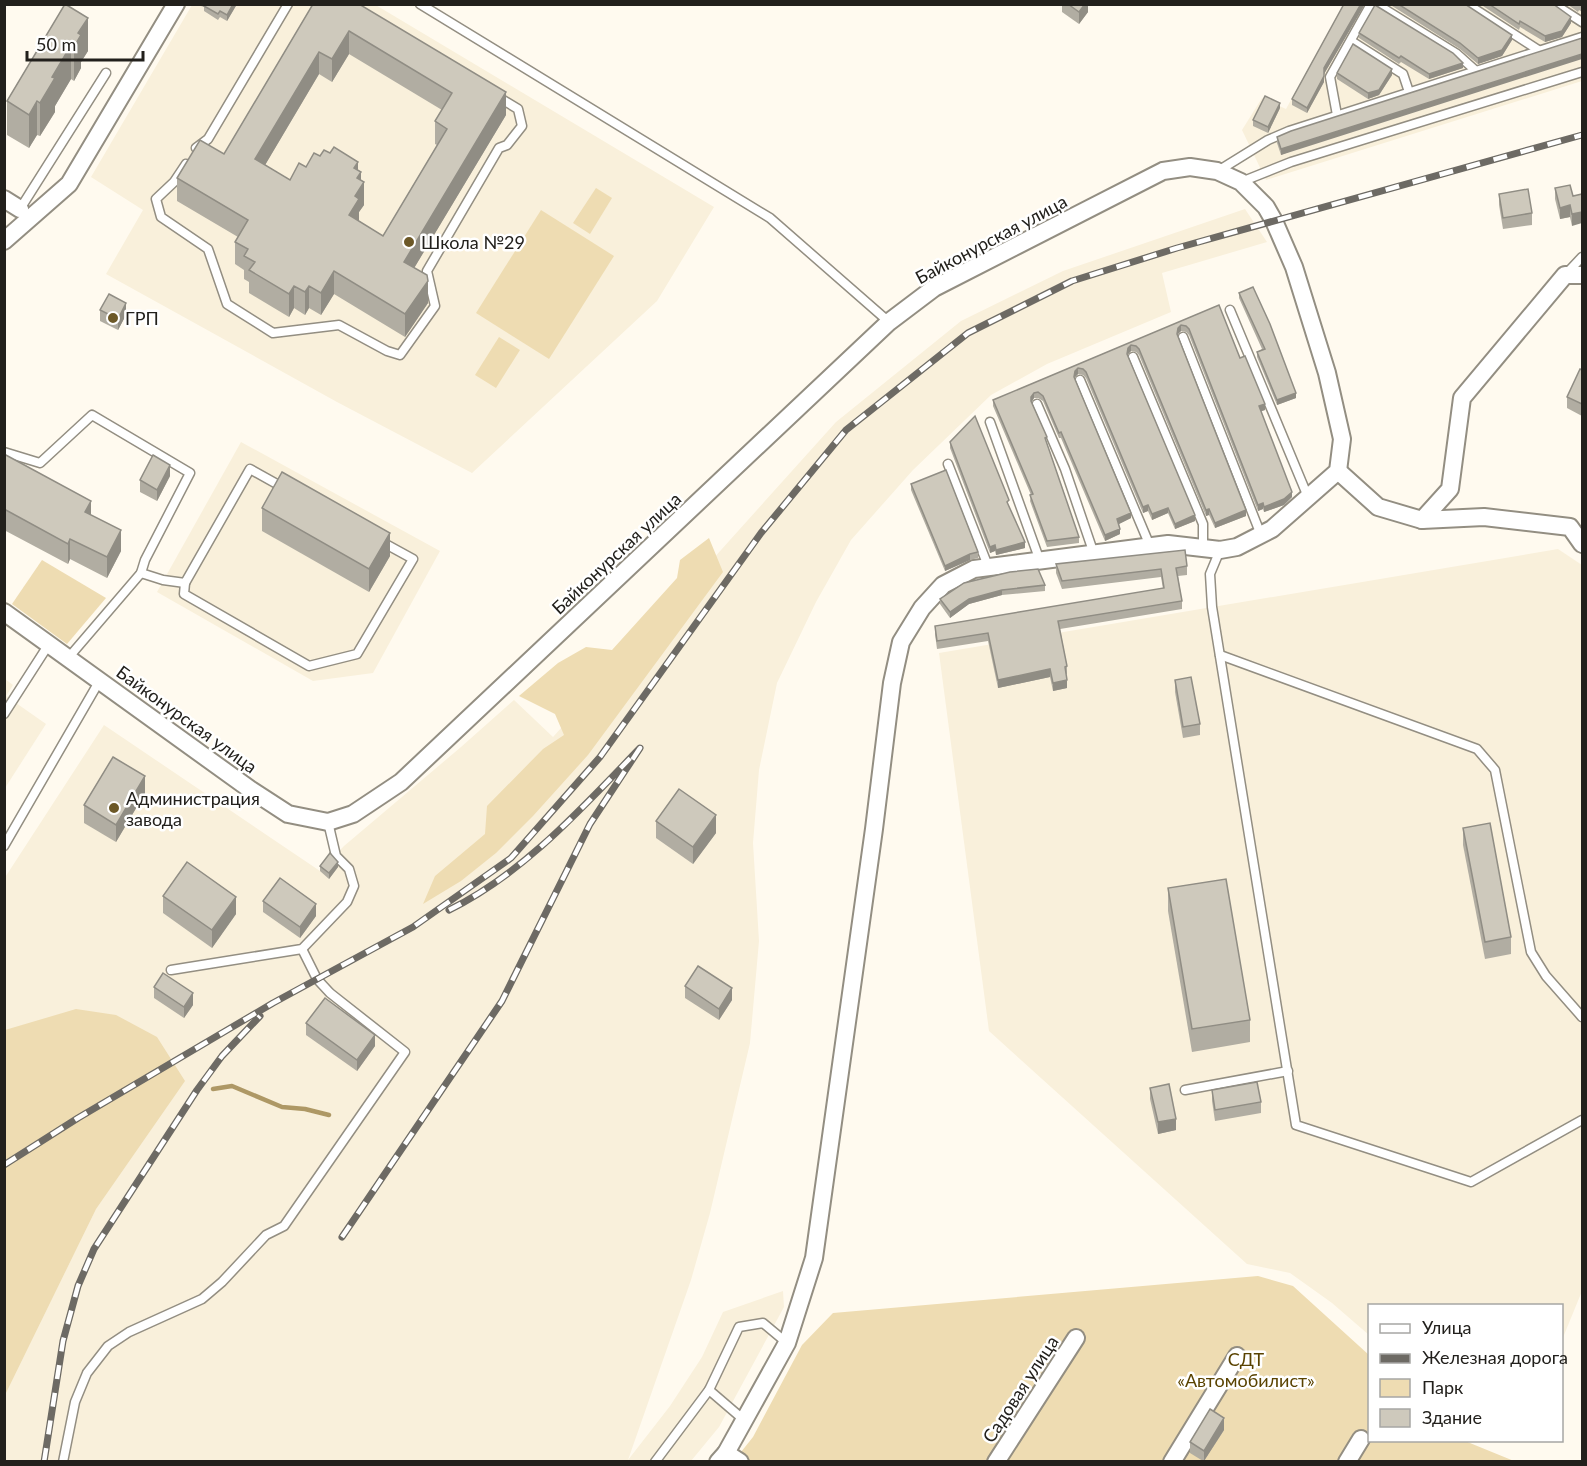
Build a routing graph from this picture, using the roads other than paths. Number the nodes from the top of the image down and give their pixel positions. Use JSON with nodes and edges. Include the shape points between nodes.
{"nodes":[{"id":1,"x":176,"y":4,"type":"edge"},
{"id":2,"x":288,"y":4,"type":"edge"},
{"id":3,"x":420,"y":4,"type":"edge"},
{"id":4,"x":1374,"y":4,"type":"edge"},
{"id":5,"x":1467,"y":4,"type":"edge"},
{"id":6,"x":1554,"y":4,"type":"edge"},
{"id":7,"x":1582,"y":22,"type":"edge"},
{"id":8,"x":1582,"y":37,"type":"edge"},
{"id":9,"x":1351,"y":41,"type":"junction"},
{"id":10,"x":1540,"y":51,"type":"junction"},
{"id":11,"x":1476,"y":71,"type":"junction"},
{"id":12,"x":1582,"y":72,"type":"edge"},
{"id":13,"x":106,"y":73,"type":"dead end"},
{"id":14,"x":489,"y":92,"type":"edge"},
{"id":15,"x":1409,"y":92,"type":"junction"},
{"id":16,"x":1337,"y":116,"type":"junction"},
{"id":17,"x":1217,"y":171,"type":"junction"},
{"id":18,"x":1241,"y":182,"type":"junction"},
{"id":19,"x":4,"y":199,"type":"edge"},
{"id":20,"x":20,"y":209,"type":"joint"},
{"id":21,"x":4,"y":241,"type":"edge"},
{"id":22,"x":1582,"y":257,"type":"edge"},
{"id":23,"x":1565,"y":275,"type":"junction"},
{"id":24,"x":1582,"y":275,"type":"edge"},
{"id":25,"x":1230,"y":310,"type":"dead end"},
{"id":26,"x":890,"y":322,"type":"junction"},
{"id":27,"x":1183,"y":337,"type":"dead end"},
{"id":28,"x":1133,"y":357,"type":"dead end"},
{"id":29,"x":1080,"y":380,"type":"dead end"},
{"id":30,"x":1037,"y":404,"type":"dead end"},
{"id":31,"x":990,"y":422,"type":"dead end"},
{"id":32,"x":4,"y":452,"type":"edge"},
{"id":33,"x":948,"y":464,"type":"dead end"},
{"id":34,"x":1338,"y":471,"type":"junction"},
{"id":35,"x":291,"y":492,"type":"edge"},
{"id":36,"x":1308,"y":497,"type":"junction"},
{"id":37,"x":1422,"y":520,"type":"junction"},
{"id":38,"x":1576,"y":526,"type":"edge"},
{"id":39,"x":1262,"y":535,"type":"junction"},
{"id":40,"x":372,"y":537,"type":"edge"},
{"id":41,"x":1582,"y":544,"type":"edge"},
{"id":42,"x":1150,"y":546,"type":"junction"},
{"id":43,"x":1203,"y":548,"type":"junction"},
{"id":44,"x":1220,"y":550,"type":"junction"},
{"id":45,"x":1094,"y":554,"type":"junction"},
{"id":46,"x":1040,"y":561,"type":"junction"},
{"id":47,"x":988,"y":566,"type":"junction"},
{"id":48,"x":141,"y":573,"type":"junction"},
{"id":49,"x":185,"y":583,"type":"junction"},
{"id":50,"x":4,"y":612,"type":"edge"},
{"id":51,"x":50,"y":644,"type":"junction"},
{"id":52,"x":1220,"y":655,"type":"junction"},
{"id":53,"x":69,"y":657,"type":"junction"},
{"id":54,"x":100,"y":680,"type":"junction"},
{"id":55,"x":4,"y":714,"type":"edge"},
{"id":56,"x":328,"y":822,"type":"junction"},
{"id":57,"x":4,"y":846,"type":"edge"},
{"id":58,"x":302,"y":949,"type":"junction"},
{"id":59,"x":171,"y":969,"type":"dead end"},
{"id":60,"x":1582,"y":1017,"type":"edge"},
{"id":61,"x":1288,"y":1071,"type":"junction"},
{"id":62,"x":1185,"y":1090,"type":"dead end"},
{"id":63,"x":1582,"y":1120,"type":"edge"},
{"id":64,"x":1076,"y":1338,"type":"dead end"},
{"id":65,"x":787,"y":1343,"type":"junction"},
{"id":66,"x":1237,"y":1356,"type":"dead end"},
{"id":67,"x":708,"y":1390,"type":"junction"},
{"id":68,"x":744,"y":1420,"type":"junction"},
{"id":69,"x":1361,"y":1439,"type":"dead end"},
{"id":70,"x":728,"y":1459,"type":"edge"},
{"id":71,"x":63,"y":1461,"type":"edge"},
{"id":72,"x":655,"y":1461,"type":"edge"},
{"id":73,"x":996,"y":1461,"type":"edge"},
{"id":74,"x":1172,"y":1461,"type":"edge"},
{"id":75,"x":1347,"y":1461,"type":"edge"}],
"edges":[{"from":1,"to":21,"type":"street","via":[[69,184]]},
{"from":2,"to":14,"type":"lane","via":[[208,139],[197,147],[174,182],[156,199],[161,217],[208,249],[226,304],[273,333],[339,325],[400,356],[435,306],[427,271],[499,148],[507,145],[522,126],[518,109]]},
{"from":3,"to":26,"type":"lane","via":[[770,218]]},
{"from":4,"to":9,"type":"lane"},
{"from":4,"to":11,"type":"lane","via":[[1457,54]]},
{"from":5,"to":10,"type":"lane"},
{"from":6,"to":7,"type":"lane"},
{"from":8,"to":10,"type":"lane"},
{"from":9,"to":15,"type":"lane","via":[[1403,74]]},
{"from":9,"to":16,"type":"lane","via":[[1330,77]]},
{"from":10,"to":11,"type":"lane"},
{"from":11,"to":15,"type":"lane"},
{"from":12,"to":18,"type":"lane","via":[[1291,162]]},
{"from":13,"to":20,"type":"lane"},
{"from":15,"to":16,"type":"lane"},
{"from":16,"to":17,"type":"lane","via":[[1268,140]]},
{"from":17,"to":18,"type":"street","name":"Байконурская улица"},
{"from":17,"to":26,"type":"street","name":"Байконурская улица","via":[[1190,167],[1163,171],[934,288]]},
{"from":18,"to":34,"type":"street","name":"Байконурская улица","via":[[1266,207],[1294,267],[1327,374],[1342,439]]},
{"from":19,"to":20,"type":"street"},
{"from":22,"to":23,"type":"lane"},
{"from":23,"to":24,"type":"street"},
{"from":23,"to":37,"type":"street","via":[[1462,398],[1450,489]]},
{"from":25,"to":36,"type":"lane"},
{"from":26,"to":56,"type":"street","name":"Байконурская улица","via":[[400,782],[353,814]]},
{"from":27,"to":39,"type":"lane"},
{"from":28,"to":43,"type":"lane","via":[[1203,524]]},
{"from":29,"to":42,"type":"lane"},
{"from":30,"to":45,"type":"lane","via":[[1065,469]]},
{"from":31,"to":46,"type":"lane"},
{"from":32,"to":48,"type":"lane","via":[[40,463],[92,415],[190,473]]},
{"from":33,"to":47,"type":"lane"},
{"from":34,"to":36,"type":"street"},
{"from":34,"to":37,"type":"street","via":[[1378,507]]},
{"from":35,"to":49,"type":"lane","via":[[250,469]]},
{"from":36,"to":39,"type":"street"},
{"from":37,"to":38,"type":"street","via":[[1484,517]]},
{"from":38,"to":41,"type":"street"},
{"from":39,"to":44,"type":"street"},
{"from":40,"to":49,"type":"lane","via":[[413,560],[357,654],[309,666],[184,594]]},
{"from":42,"to":43,"type":"street"},
{"from":42,"to":45,"type":"street"},
{"from":43,"to":44,"type":"street"},
{"from":44,"to":52,"type":"lane","via":[[1210,574]]},
{"from":45,"to":46,"type":"street"},
{"from":46,"to":47,"type":"street"},
{"from":47,"to":65,"type":"street","via":[[943,585],[922,608],[901,642],[892,682],[814,1258]]},
{"from":48,"to":49,"type":"lane"},
{"from":48,"to":53,"type":"lane"},
{"from":50,"to":51,"type":"street","name":"Байконурская улица"},
{"from":51,"to":53,"type":"street","name":"Байконурская улица"},
{"from":51,"to":55,"type":"lane"},
{"from":52,"to":60,"type":"lane","via":[[1477,749],[1495,770],[1531,952],[1546,976]]},
{"from":52,"to":61,"type":"lane"},
{"from":53,"to":54,"type":"street","name":"Байконурская улица"},
{"from":54,"to":56,"type":"street","name":"Байконурская улица","via":[[288,814]]},
{"from":54,"to":57,"type":"lane"},
{"from":56,"to":58,"type":"lane","via":[[336,856],[349,869],[354,886],[347,902]]},
{"from":58,"to":59,"type":"lane"},
{"from":58,"to":71,"type":"lane","via":[[317,979],[330,993],[405,1052],[284,1226],[266,1235],[202,1299],[129,1332],[108,1346],[87,1373],[75,1402]]},
{"from":61,"to":62,"type":"lane"},
{"from":61,"to":63,"type":"lane","via":[[1296,1125],[1471,1182]]},
{"from":64,"to":73,"type":"street","name":"Садовая улица"},
{"from":65,"to":67,"type":"lane","via":[[763,1323],[739,1327]]},
{"from":65,"to":68,"type":"street"},
{"from":66,"to":74,"type":"street"},
{"from":67,"to":68,"type":"lane"},
{"from":67,"to":72,"type":"lane"},
{"from":68,"to":70,"type":"street"},
{"from":69,"to":75,"type":"street"}]}
